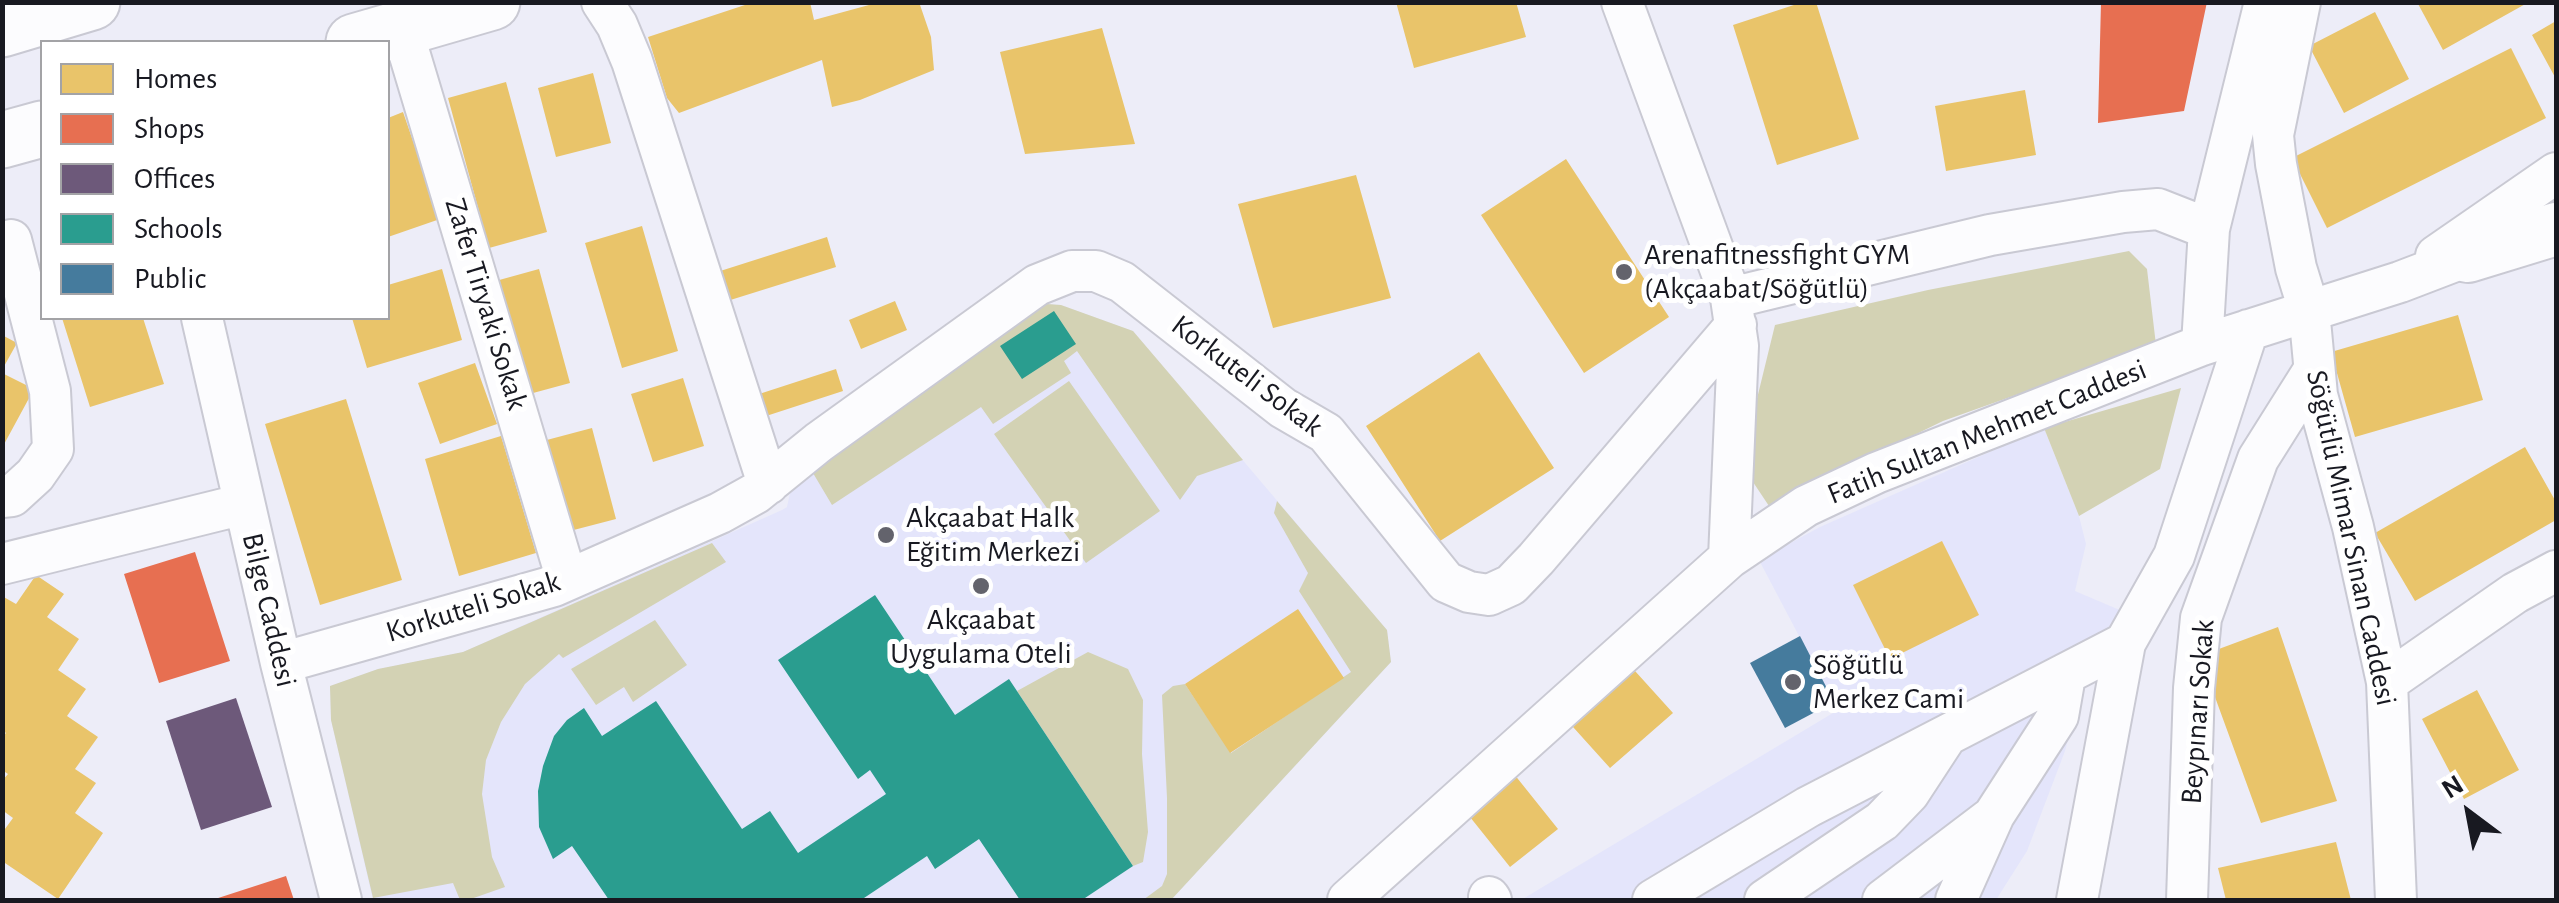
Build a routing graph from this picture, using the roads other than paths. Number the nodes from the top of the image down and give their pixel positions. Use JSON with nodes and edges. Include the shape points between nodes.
{"nodes":[{"id":1,"x":492,"y":2,"type":"edge"},
{"id":2,"x":602,"y":2,"type":"edge"},
{"id":3,"x":1622,"y":2,"type":"edge"},
{"id":4,"x":2265,"y":2,"type":"edge"},
{"id":5,"x":2300,"y":2,"type":"edge"},
{"id":6,"x":87,"y":3,"type":"edge"},
{"id":7,"x":2,"y":29,"type":"edge"},
{"id":8,"x":378,"y":36,"type":"edge"},
{"id":9,"x":390,"y":71,"type":"edge"},
{"id":10,"x":40,"y":130,"type":"edge"},
{"id":11,"x":2,"y":140,"type":"edge"},
{"id":12,"x":2556,"y":173,"type":"edge"},
{"id":13,"x":2209,"y":229,"type":"junction"},
{"id":14,"x":2556,"y":230,"type":"edge"},
{"id":15,"x":11,"y":240,"type":"dead end"},
{"id":16,"x":2556,"y":246,"type":"edge"},
{"id":17,"x":2468,"y":256,"type":"junction"},
{"id":18,"x":2400,"y":282,"type":"junction"},
{"id":19,"x":2308,"y":310,"type":"junction"},
{"id":20,"x":1734,"y":312,"type":"junction"},
{"id":21,"x":202,"y":320,"type":"edge"},
{"id":22,"x":2248,"y":330,"type":"junction"},
{"id":23,"x":2202,"y":345,"type":"junction"},
{"id":24,"x":2314,"y":370,"type":"junction"},
{"id":25,"x":768,"y":484,"type":"junction"},
{"id":26,"x":2,"y":497,"type":"edge"},
{"id":27,"x":244,"y":504,"type":"junction"},
{"id":28,"x":1729,"y":558,"type":"junction"},
{"id":29,"x":2,"y":564,"type":"edge"},
{"id":30,"x":2556,"y":571,"type":"edge"},
{"id":31,"x":567,"y":580,"type":"junction"},
{"id":32,"x":2125,"y":643,"type":"junction"},
{"id":33,"x":281,"y":664,"type":"junction"},
{"id":34,"x":2065,"y":676,"type":"junction"},
{"id":35,"x":2386,"y":682,"type":"junction"},
{"id":36,"x":1946,"y":736,"type":"junction"},
{"id":37,"x":1994,"y":815,"type":"junction"},
{"id":38,"x":341,"y":900,"type":"edge"},
{"id":39,"x":1348,"y":900,"type":"edge"},
{"id":40,"x":1654,"y":900,"type":"edge"},
{"id":41,"x":1765,"y":900,"type":"edge"},
{"id":42,"x":1883,"y":900,"type":"edge"},
{"id":43,"x":1956,"y":900,"type":"edge"},
{"id":44,"x":2076,"y":900,"type":"edge"},
{"id":45,"x":2188,"y":900,"type":"edge"},
{"id":46,"x":2396,"y":900,"type":"edge"}],
"edges":[{"from":1,"to":8,"type":"highway"},
{"from":2,"to":25,"type":"street","via":[[632,62]]},
{"from":3,"to":20,"type":"street"},
{"from":4,"to":13,"type":"street"},
{"from":5,"to":19,"type":"street","name":"Söğütlü Mimar Sinan Caddesi","via":[[2274,134]]},
{"from":6,"to":7,"type":"highway"},
{"from":9,"to":31,"type":"street","name":"Zafer Tiryaki Sokak"},
{"from":10,"to":11,"type":"highway"},
{"from":12,"to":18,"type":"street","name":"Fatih Sultan Mehmet Caddesi"},
{"from":13,"to":20,"type":"street","via":[[2158,209],[2123,212],[1990,236]]},
{"from":13,"to":23,"type":"street"},
{"from":14,"to":17,"type":"main road","name":"Fatih Sultan Mehmet Caddesi"},
{"from":15,"to":26,"type":"street","via":[[50,391],[54,449],[35,475]]},
{"from":16,"to":17,"type":"main road","name":"Fatih Sultan Mehmet Caddesi"},
{"from":17,"to":18,"type":"street","name":"Fatih Sultan Mehmet Caddesi"},
{"from":18,"to":19,"type":"street","name":"Fatih Sultan Mehmet Caddesi"},
{"from":19,"to":22,"type":"street","name":"Fatih Sultan Mehmet Caddesi"},
{"from":19,"to":24,"type":"street","name":"Söğütlü Mimar Sinan Caddesi"},
{"from":20,"to":25,"type":"street","name":"Korkuteli Sokak","via":[[1536,559],[1511,585],[1489,594],[1446,582],[1326,433],[1122,282],[1096,271],[1036,285]]},
{"from":20,"to":28,"type":"street"},
{"from":21,"to":27,"type":"street","name":"Bilge Caddesi"},
{"from":22,"to":23,"type":"street","name":"Fatih Sultan Mehmet Caddesi"},
{"from":22,"to":32,"type":"street","via":[[2174,556]]},
{"from":23,"to":28,"type":"street","name":"Fatih Sultan Mehmet Caddesi","via":[[1876,473],[1806,506]]},
{"from":24,"to":35,"type":"street","name":"Söğütlü Mimar Sinan Caddesi"},
{"from":24,"to":45,"type":"street","name":"Beypınarı Sokak","via":[[2258,459],[2201,618]]},
{"from":25,"to":31,"type":"street","name":"Korkuteli Sokak","via":[[720,513]]},
{"from":27,"to":29,"type":"street"},
{"from":27,"to":33,"type":"street","name":"Bilge Caddesi"},
{"from":28,"to":39,"type":"street","name":"Fatih Sultan Mehmet Caddesi"},
{"from":30,"to":35,"type":"street"},
{"from":31,"to":33,"type":"street","name":"Korkuteli Sokak"},
{"from":32,"to":34,"type":"street"},
{"from":32,"to":44,"type":"street"},
{"from":33,"to":38,"type":"street","name":"Bilge Caddesi"},
{"from":34,"to":36,"type":"street"},
{"from":34,"to":37,"type":"street","via":[[2058,716]]},
{"from":35,"to":46,"type":"street","name":"Söğütlü Mimar Sinan Caddesi"},
{"from":36,"to":40,"type":"street","via":[[1808,807]]},
{"from":36,"to":41,"type":"street","via":[[1882,821]]},
{"from":37,"to":42,"type":"street"},
{"from":37,"to":43,"type":"street"}]}
